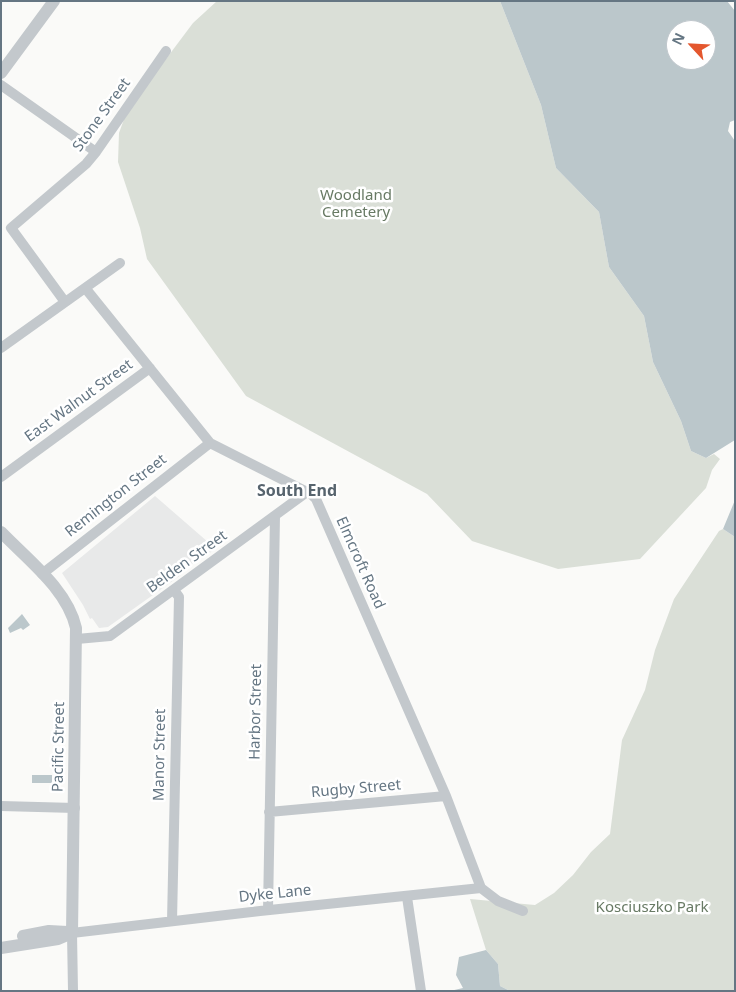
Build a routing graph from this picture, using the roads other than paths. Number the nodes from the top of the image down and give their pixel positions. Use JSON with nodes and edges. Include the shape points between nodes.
{"nodes":[{"id":1,"x":54,"y":1,"type":"edge"},
{"id":2,"x":166,"y":51,"type":"dead end"},
{"id":3,"x":1,"y":73,"type":"edge"},
{"id":4,"x":1,"y":84,"type":"edge"},
{"id":5,"x":96,"y":152,"type":"junction"},
{"id":6,"x":120,"y":263,"type":"dead end"},
{"id":7,"x":86,"y":289,"type":"junction"},
{"id":8,"x":65,"y":302,"type":"junction"},
{"id":9,"x":1,"y":348,"type":"edge"},
{"id":10,"x":150,"y":368,"type":"junction"},
{"id":11,"x":210,"y":443,"type":"junction"},
{"id":12,"x":1,"y":477,"type":"edge"},
{"id":13,"x":307,"y":492,"type":"junction"},
{"id":14,"x":275,"y":516,"type":"junction"},
{"id":15,"x":1,"y":532,"type":"edge"},
{"id":16,"x":42,"y":574,"type":"junction"},
{"id":17,"x":174,"y":590,"type":"junction"},
{"id":18,"x":77,"y":640,"type":"junction"},
{"id":19,"x":446,"y":796,"type":"junction"},
{"id":20,"x":1,"y":806,"type":"edge"},
{"id":21,"x":75,"y":808,"type":"junction"},
{"id":22,"x":269,"y":812,"type":"junction"},
{"id":23,"x":481,"y":888,"type":"junction"},
{"id":24,"x":407,"y":896,"type":"junction"},
{"id":25,"x":268,"y":910,"type":"junction"},
{"id":26,"x":522,"y":911,"type":"dead end"},
{"id":27,"x":172,"y":921,"type":"junction"},
{"id":28,"x":72,"y":933,"type":"junction"},
{"id":29,"x":1,"y":939,"type":"edge"},
{"id":30,"x":1,"y":948,"type":"edge"},
{"id":31,"x":73,"y":991,"type":"edge"},
{"id":32,"x":421,"y":991,"type":"edge"}],
"edges":[{"from":1,"to":3,"type":"street"},
{"from":2,"to":5,"type":"street","name":"Stone Street"},
{"from":4,"to":5,"type":"street"},
{"from":5,"to":8,"type":"street","name":"Stone Street","via":[[11,228]]},
{"from":6,"to":7,"type":"street"},
{"from":7,"to":8,"type":"street"},
{"from":7,"to":10,"type":"street","name":"Elmcroft Road"},
{"from":8,"to":9,"type":"street"},
{"from":10,"to":11,"type":"street","name":"Elmcroft Road"},
{"from":10,"to":12,"type":"street","name":"East Walnut Street"},
{"from":11,"to":13,"type":"street","name":"Elmcroft Road"},
{"from":11,"to":16,"type":"street","name":"Remington Street"},
{"from":13,"to":14,"type":"street","name":"Belden Street"},
{"from":13,"to":19,"type":"street","name":"Elmcroft Road","via":[[316,499]]},
{"from":14,"to":17,"type":"street","name":"Belden Street"},
{"from":14,"to":22,"type":"street","name":"Harbor Street"},
{"from":15,"to":16,"type":"street","name":"Pacific Street"},
{"from":16,"to":18,"type":"street","name":"Pacific Street","via":[[71,610]]},
{"from":17,"to":18,"type":"street","name":"Belden Street","via":[[110,636]]},
{"from":17,"to":27,"type":"street","name":"Manor Street","via":[[179,597]]},
{"from":18,"to":21,"type":"street","name":"Pacific Street"},
{"from":19,"to":22,"type":"street","name":"Rugby Street"},
{"from":19,"to":23,"type":"street","name":"Elmcroft Road"},
{"from":20,"to":21,"type":"street"},
{"from":21,"to":28,"type":"street","name":"Pacific Street"},
{"from":22,"to":25,"type":"street","name":"Harbor Street"},
{"from":23,"to":24,"type":"street","name":"Dyke Lane"},
{"from":23,"to":26,"type":"street"},
{"from":24,"to":25,"type":"street","name":"Dyke Lane"},
{"from":24,"to":32,"type":"street"},
{"from":25,"to":27,"type":"street","name":"Dyke Lane"},
{"from":27,"to":28,"type":"street","name":"Dyke Lane"},
{"from":28,"to":29,"type":"street","via":[[49,931]]},
{"from":28,"to":30,"type":"street","via":[[58,939]]},
{"from":28,"to":31,"type":"street","name":"Pacific Street"}]}
